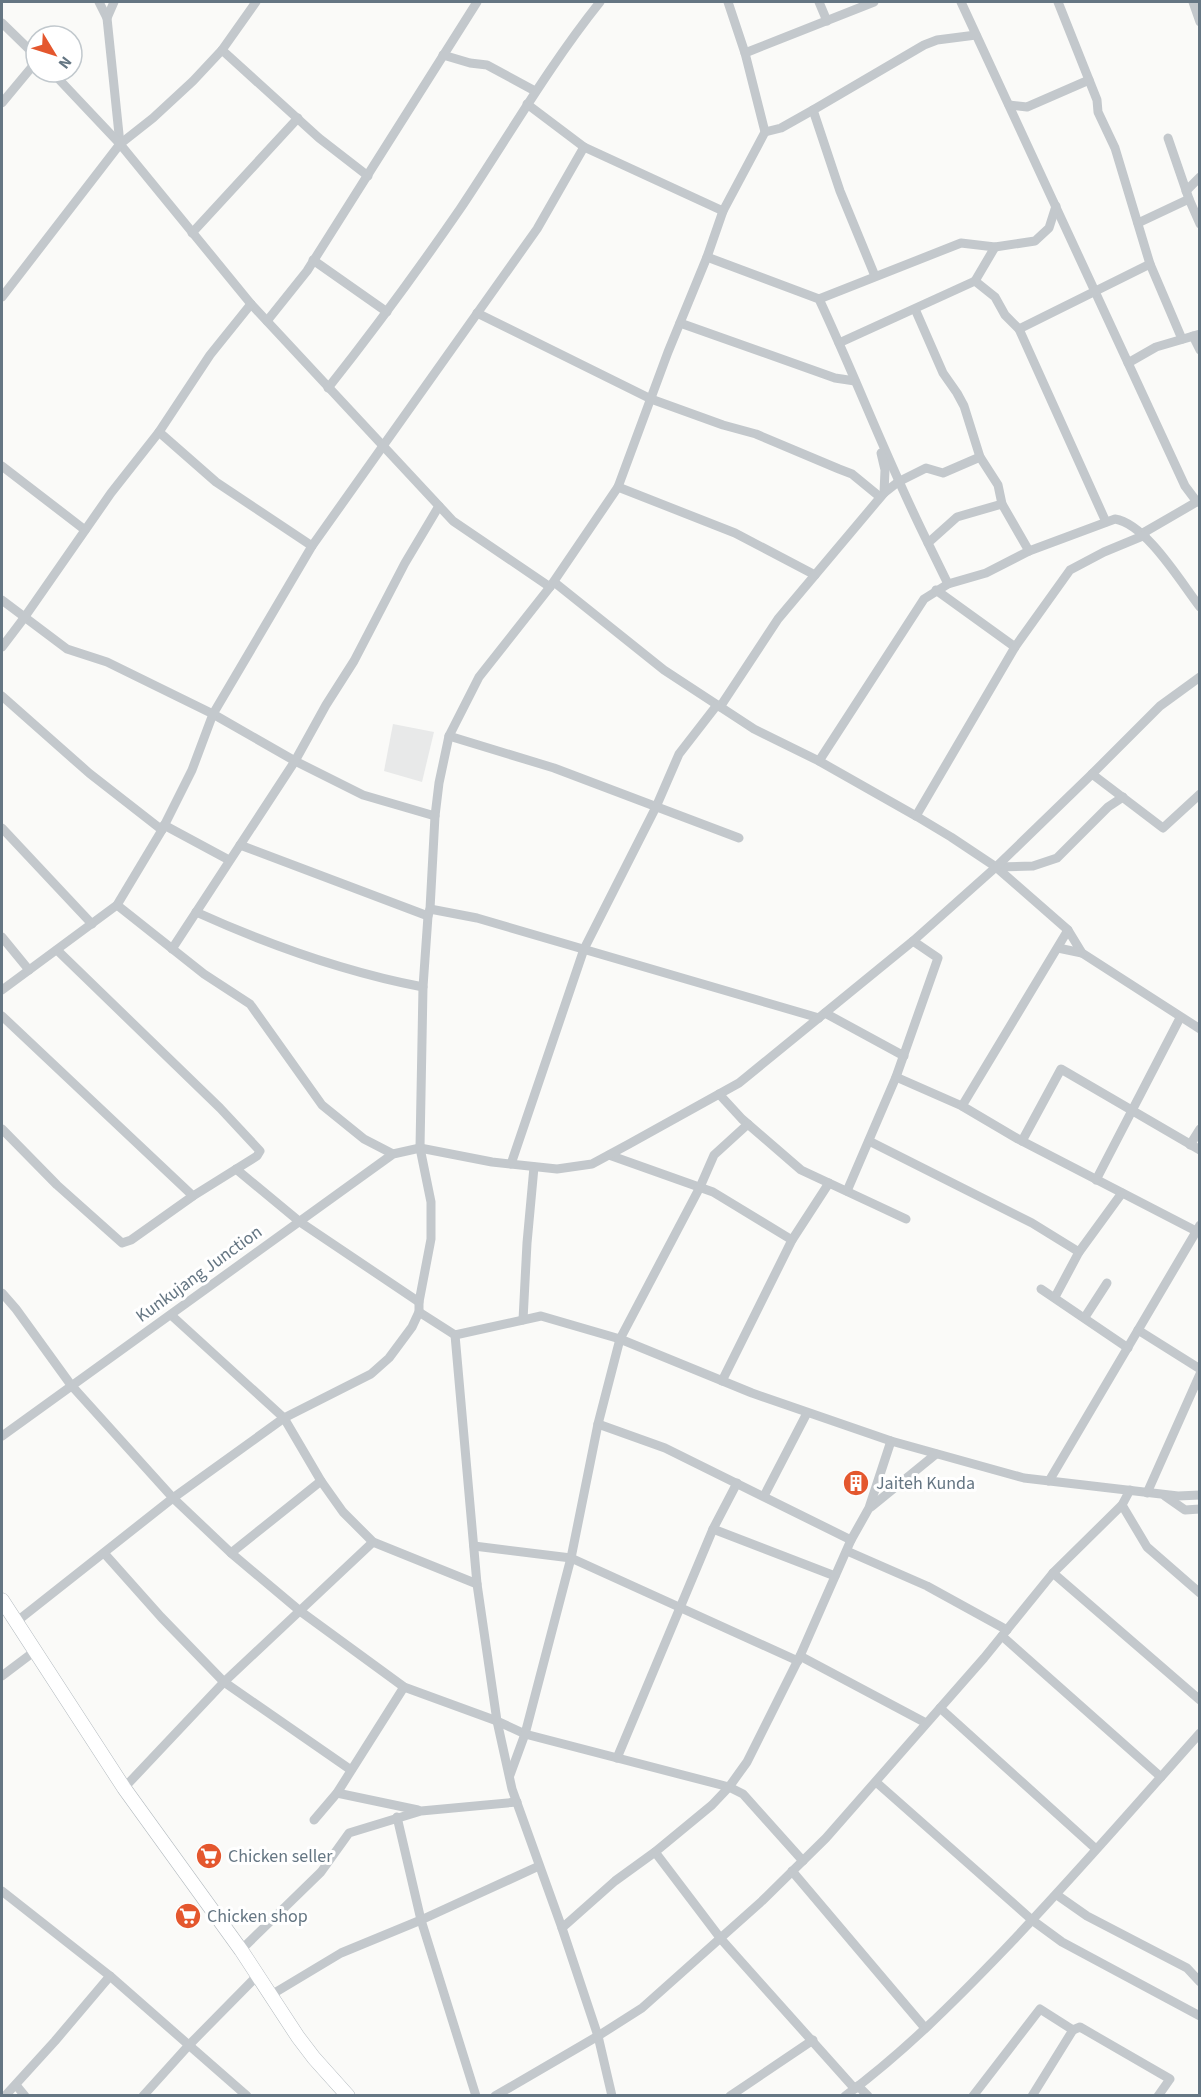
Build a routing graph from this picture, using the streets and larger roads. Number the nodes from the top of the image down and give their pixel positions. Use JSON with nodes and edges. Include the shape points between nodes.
{"nodes":[{"id":1,"x":99,"y":2,"type":"edge"},
{"id":2,"x":114,"y":2,"type":"edge"},
{"id":3,"x":256,"y":2,"type":"edge"},
{"id":4,"x":477,"y":2,"type":"edge"},
{"id":5,"x":600,"y":2,"type":"edge"},
{"id":6,"x":728,"y":2,"type":"edge"},
{"id":7,"x":819,"y":2,"type":"edge"},
{"id":8,"x":874,"y":2,"type":"edge"},
{"id":9,"x":961,"y":2,"type":"edge"},
{"id":10,"x":1058,"y":2,"type":"edge"},
{"id":11,"x":1192,"y":2,"type":"edge"},
{"id":12,"x":107,"y":18,"type":"junction"},
{"id":13,"x":827,"y":21,"type":"junction"},
{"id":14,"x":1200,"y":22,"type":"edge"},
{"id":15,"x":2,"y":23,"type":"edge"},
{"id":16,"x":976,"y":35,"type":"junction"},
{"id":17,"x":24,"y":44,"type":"edge"},
{"id":18,"x":222,"y":50,"type":"junction"},
{"id":19,"x":745,"y":53,"type":"junction"},
{"id":20,"x":443,"y":55,"type":"junction"},
{"id":21,"x":24,"y":76,"type":"edge"},
{"id":22,"x":1089,"y":80,"type":"junction"},
{"id":23,"x":63,"y":84,"type":"edge"},
{"id":24,"x":535,"y":92,"type":"junction"},
{"id":25,"x":2,"y":103,"type":"edge"},
{"id":26,"x":527,"y":105,"type":"junction"},
{"id":27,"x":1009,"y":105,"type":"junction"},
{"id":28,"x":1026,"y":107,"type":"junction"},
{"id":29,"x":813,"y":110,"type":"junction"},
{"id":30,"x":298,"y":118,"type":"junction"},
{"id":31,"x":1017,"y":121,"type":"junction"},
{"id":32,"x":765,"y":132,"type":"junction"},
{"id":33,"x":1168,"y":138,"type":"dead end"},
{"id":34,"x":120,"y":144,"type":"junction"},
{"id":35,"x":585,"y":147,"type":"junction"},
{"id":36,"x":368,"y":176,"type":"junction"},
{"id":37,"x":1200,"y":177,"type":"edge"},
{"id":38,"x":1187,"y":195,"type":"junction"},
{"id":39,"x":1056,"y":206,"type":"junction"},
{"id":40,"x":723,"y":211,"type":"junction"},
{"id":41,"x":1138,"y":223,"type":"junction"},
{"id":42,"x":1200,"y":224,"type":"edge"},
{"id":43,"x":192,"y":233,"type":"junction"},
{"id":44,"x":995,"y":247,"type":"junction"},
{"id":45,"x":707,"y":257,"type":"junction"},
{"id":46,"x":313,"y":260,"type":"junction"},
{"id":47,"x":1150,"y":264,"type":"junction"},
{"id":48,"x":874,"y":276,"type":"junction"},
{"id":49,"x":975,"y":281,"type":"junction"},
{"id":50,"x":1096,"y":290,"type":"junction"},
{"id":51,"x":2,"y":297,"type":"edge"},
{"id":52,"x":819,"y":299,"type":"junction"},
{"id":53,"x":251,"y":304,"type":"junction"},
{"id":54,"x":915,"y":309,"type":"junction"},
{"id":55,"x":387,"y":312,"type":"junction"},
{"id":56,"x":477,"y":313,"type":"junction"},
{"id":57,"x":267,"y":321,"type":"junction"},
{"id":58,"x":680,"y":323,"type":"junction"},
{"id":59,"x":1019,"y":329,"type":"junction"},
{"id":60,"x":1196,"y":335,"type":"edge"},
{"id":61,"x":1182,"y":339,"type":"junction"},
{"id":62,"x":839,"y":343,"type":"junction"},
{"id":63,"x":1200,"y":350,"type":"edge"},
{"id":64,"x":1128,"y":363,"type":"junction"},
{"id":65,"x":855,"y":381,"type":"junction"},
{"id":66,"x":328,"y":388,"type":"junction"},
{"id":67,"x":651,"y":399,"type":"junction"},
{"id":68,"x":159,"y":432,"type":"junction"},
{"id":69,"x":878,"y":435,"type":"junction"},
{"id":70,"x":384,"y":445,"type":"junction"},
{"id":71,"x":980,"y":457,"type":"junction"},
{"id":72,"x":2,"y":466,"type":"edge"},
{"id":73,"x":898,"y":482,"type":"junction"},
{"id":74,"x":618,"y":487,"type":"junction"},
{"id":75,"x":882,"y":495,"type":"junction"},
{"id":76,"x":1198,"y":501,"type":"edge"},
{"id":77,"x":1002,"y":504,"type":"junction"},
{"id":78,"x":439,"y":506,"type":"junction"},
{"id":79,"x":1106,"y":522,"type":"junction"},
{"id":80,"x":85,"y":530,"type":"junction"},
{"id":81,"x":1144,"y":534,"type":"junction"},
{"id":82,"x":928,"y":543,"type":"junction"},
{"id":83,"x":312,"y":546,"type":"junction"},
{"id":84,"x":1029,"y":551,"type":"junction"},
{"id":85,"x":815,"y":575,"type":"junction"},
{"id":86,"x":552,"y":584,"type":"junction"},
{"id":87,"x":948,"y":584,"type":"junction"},
{"id":88,"x":936,"y":590,"type":"junction"},
{"id":89,"x":2,"y":600,"type":"edge"},
{"id":90,"x":1200,"y":607,"type":"edge"},
{"id":91,"x":24,"y":618,"type":"junction"},
{"id":92,"x":2,"y":647,"type":"edge"},
{"id":93,"x":1015,"y":647,"type":"junction"},
{"id":94,"x":1200,"y":676,"type":"edge"},
{"id":95,"x":2,"y":696,"type":"edge"},
{"id":96,"x":719,"y":706,"type":"junction"},
{"id":97,"x":213,"y":714,"type":"junction"},
{"id":98,"x":449,"y":736,"type":"junction"},
{"id":99,"x":295,"y":760,"type":"junction"},
{"id":100,"x":819,"y":762,"type":"junction"},
{"id":101,"x":1092,"y":774,"type":"junction"},
{"id":102,"x":1200,"y":794,"type":"edge"},
{"id":103,"x":1123,"y":797,"type":"junction"},
{"id":104,"x":656,"y":807,"type":"junction"},
{"id":105,"x":435,"y":816,"type":"junction"},
{"id":106,"x":916,"y":816,"type":"junction"},
{"id":107,"x":163,"y":827,"type":"junction"},
{"id":108,"x":2,"y":828,"type":"edge"},
{"id":109,"x":739,"y":838,"type":"dead end"},
{"id":110,"x":240,"y":845,"type":"junction"},
{"id":111,"x":229,"y":860,"type":"junction"},
{"id":112,"x":996,"y":867,"type":"junction"},
{"id":113,"x":117,"y":905,"type":"junction"},
{"id":114,"x":196,"y":912,"type":"junction"},
{"id":115,"x":429,"y":912,"type":"junction"},
{"id":116,"x":92,"y":924,"type":"junction"},
{"id":117,"x":1068,"y":930,"type":"junction"},
{"id":118,"x":2,"y":937,"type":"edge"},
{"id":119,"x":913,"y":941,"type":"junction"},
{"id":120,"x":1058,"y":948,"type":"junction"},
{"id":121,"x":172,"y":949,"type":"junction"},
{"id":122,"x":584,"y":949,"type":"junction"},
{"id":123,"x":57,"y":950,"type":"junction"},
{"id":124,"x":1082,"y":953,"type":"junction"},
{"id":125,"x":29,"y":970,"type":"junction"},
{"id":126,"x":423,"y":987,"type":"junction"},
{"id":127,"x":2,"y":990,"type":"edge"},
{"id":128,"x":822,"y":1015,"type":"junction"},
{"id":129,"x":2,"y":1016,"type":"edge"},
{"id":130,"x":1180,"y":1018,"type":"junction"},
{"id":131,"x":1200,"y":1029,"type":"edge"},
{"id":132,"x":904,"y":1056,"type":"junction"},
{"id":133,"x":896,"y":1077,"type":"junction"},
{"id":134,"x":719,"y":1094,"type":"junction"},
{"id":135,"x":963,"y":1106,"type":"junction"},
{"id":136,"x":1132,"y":1110,"type":"junction"},
{"id":137,"x":748,"y":1124,"type":"junction"},
{"id":138,"x":2,"y":1129,"type":"edge"},
{"id":139,"x":1200,"y":1129,"type":"edge"},
{"id":140,"x":869,"y":1141,"type":"junction"},
{"id":141,"x":1022,"y":1142,"type":"junction"},
{"id":142,"x":1190,"y":1145,"type":"junction"},
{"id":143,"x":420,"y":1149,"type":"junction"},
{"id":144,"x":1200,"y":1150,"type":"edge"},
{"id":145,"x":393,"y":1154,"type":"junction"},
{"id":146,"x":609,"y":1155,"type":"junction"},
{"id":147,"x":511,"y":1164,"type":"junction"},
{"id":148,"x":534,"y":1167,"type":"junction"},
{"id":149,"x":236,"y":1169,"type":"junction"},
{"id":150,"x":1096,"y":1180,"type":"junction"},
{"id":151,"x":829,"y":1183,"type":"junction"},
{"id":152,"x":700,"y":1187,"type":"junction"},
{"id":153,"x":847,"y":1191,"type":"junction"},
{"id":154,"x":1122,"y":1193,"type":"junction"},
{"id":155,"x":193,"y":1196,"type":"junction"},
{"id":156,"x":906,"y":1219,"type":"dead end"},
{"id":157,"x":300,"y":1222,"type":"junction"},
{"id":158,"x":1198,"y":1228,"type":"edge"},
{"id":159,"x":792,"y":1240,"type":"junction"},
{"id":160,"x":1079,"y":1252,"type":"junction"},
{"id":161,"x":1107,"y":1283,"type":"dead end"},
{"id":162,"x":1041,"y":1289,"type":"dead end"},
{"id":163,"x":2,"y":1293,"type":"edge"},
{"id":164,"x":1055,"y":1297,"type":"junction"},
{"id":165,"x":419,"y":1302,"type":"junction"},
{"id":166,"x":419,"y":1312,"type":"junction"},
{"id":167,"x":171,"y":1315,"type":"junction"},
{"id":168,"x":1085,"y":1317,"type":"junction"},
{"id":169,"x":524,"y":1320,"type":"junction"},
{"id":170,"x":1138,"y":1330,"type":"junction"},
{"id":171,"x":456,"y":1335,"type":"junction"},
{"id":172,"x":620,"y":1339,"type":"junction"},
{"id":173,"x":1128,"y":1348,"type":"junction"},
{"id":174,"x":1200,"y":1368,"type":"edge"},
{"id":175,"x":1200,"y":1374,"type":"edge"},
{"id":176,"x":722,"y":1381,"type":"junction"},
{"id":177,"x":71,"y":1385,"type":"junction"},
{"id":178,"x":807,"y":1413,"type":"junction"},
{"id":179,"x":284,"y":1418,"type":"junction"},
{"id":180,"x":598,"y":1424,"type":"junction"},
{"id":181,"x":2,"y":1436,"type":"edge"},
{"id":182,"x":891,"y":1441,"type":"junction"},
{"id":183,"x":936,"y":1454,"type":"junction"},
{"id":184,"x":321,"y":1481,"type":"junction"},
{"id":185,"x":1049,"y":1481,"type":"junction"},
{"id":186,"x":737,"y":1483,"type":"junction"},
{"id":187,"x":1130,"y":1490,"type":"junction"},
{"id":188,"x":1147,"y":1493,"type":"junction"},
{"id":189,"x":1163,"y":1495,"type":"junction"},
{"id":190,"x":1200,"y":1495,"type":"edge"},
{"id":191,"x":764,"y":1496,"type":"junction"},
{"id":192,"x":173,"y":1498,"type":"junction"},
{"id":193,"x":1122,"y":1505,"type":"junction"},
{"id":194,"x":869,"y":1508,"type":"junction"},
{"id":195,"x":1200,"y":1509,"type":"edge"},
{"id":196,"x":1185,"y":1510,"type":"junction"},
{"id":197,"x":1200,"y":1515,"type":"edge"},
{"id":198,"x":713,"y":1529,"type":"junction"},
{"id":199,"x":851,"y":1540,"type":"junction"},
{"id":200,"x":373,"y":1542,"type":"junction"},
{"id":201,"x":474,"y":1546,"type":"junction"},
{"id":202,"x":847,"y":1551,"type":"junction"},
{"id":203,"x":231,"y":1552,"type":"junction"},
{"id":204,"x":104,"y":1553,"type":"junction"},
{"id":205,"x":571,"y":1558,"type":"junction"},
{"id":206,"x":1053,"y":1573,"type":"junction"},
{"id":207,"x":835,"y":1576,"type":"junction"},
{"id":208,"x":477,"y":1584,"type":"junction"},
{"id":209,"x":1200,"y":1593,"type":"edge"},
{"id":210,"x":2,"y":1600,"type":"edge"},
{"id":211,"x":680,"y":1607,"type":"junction"},
{"id":212,"x":300,"y":1611,"type":"junction"},
{"id":213,"x":16,"y":1622,"type":"junction"},
{"id":214,"x":1004,"y":1633,"type":"junction"},
{"id":215,"x":35,"y":1651,"type":"junction"},
{"id":216,"x":799,"y":1658,"type":"junction"},
{"id":217,"x":2,"y":1676,"type":"edge"},
{"id":218,"x":224,"y":1682,"type":"junction"},
{"id":219,"x":404,"y":1688,"type":"junction"},
{"id":220,"x":1200,"y":1700,"type":"edge"},
{"id":221,"x":940,"y":1708,"type":"junction"},
{"id":222,"x":497,"y":1721,"type":"junction"},
{"id":223,"x":926,"y":1723,"type":"junction"},
{"id":224,"x":1200,"y":1733,"type":"edge"},
{"id":225,"x":525,"y":1734,"type":"junction"},
{"id":226,"x":617,"y":1758,"type":"junction"},
{"id":227,"x":351,"y":1770,"type":"junction"},
{"id":228,"x":509,"y":1777,"type":"junction"},
{"id":229,"x":1161,"y":1777,"type":"junction"},
{"id":230,"x":876,"y":1782,"type":"junction"},
{"id":231,"x":729,"y":1786,"type":"junction"},
{"id":232,"x":124,"y":1788,"type":"junction"},
{"id":233,"x":337,"y":1793,"type":"junction"},
{"id":234,"x":517,"y":1802,"type":"junction"},
{"id":235,"x":421,"y":1811,"type":"junction"},
{"id":236,"x":397,"y":1817,"type":"junction"},
{"id":237,"x":314,"y":1820,"type":"dead end"},
{"id":238,"x":1096,"y":1849,"type":"junction"},
{"id":239,"x":655,"y":1852,"type":"junction"},
{"id":240,"x":803,"y":1861,"type":"junction"},
{"id":241,"x":539,"y":1866,"type":"junction"},
{"id":242,"x":792,"y":1871,"type":"junction"},
{"id":243,"x":1057,"y":1895,"type":"junction"},
{"id":244,"x":4,"y":1896,"type":"edge"},
{"id":245,"x":421,"y":1920,"type":"junction"},
{"id":246,"x":1032,"y":1920,"type":"junction"},
{"id":247,"x":562,"y":1928,"type":"junction"},
{"id":248,"x":721,"y":1939,"type":"junction"},
{"id":249,"x":241,"y":1950,"type":"junction"},
{"id":250,"x":110,"y":1976,"type":"junction"},
{"id":251,"x":258,"y":1976,"type":"junction"},
{"id":252,"x":1200,"y":1982,"type":"edge"},
{"id":253,"x":271,"y":1995,"type":"junction"},
{"id":254,"x":1200,"y":2016,"type":"edge"},
{"id":255,"x":925,"y":2028,"type":"junction"},
{"id":256,"x":1073,"y":2030,"type":"junction"},
{"id":257,"x":598,"y":2036,"type":"junction"},
{"id":258,"x":813,"y":2040,"type":"junction"},
{"id":259,"x":189,"y":2045,"type":"junction"},
{"id":260,"x":15,"y":2085,"type":"junction"},
{"id":261,"x":856,"y":2088,"type":"junction"},
{"id":262,"x":5,"y":2096,"type":"edge"},
{"id":263,"x":25,"y":2096,"type":"edge"},
{"id":264,"x":143,"y":2096,"type":"edge"},
{"id":265,"x":247,"y":2096,"type":"edge"},
{"id":266,"x":348,"y":2096,"type":"edge"},
{"id":267,"x":476,"y":2096,"type":"edge"},
{"id":268,"x":495,"y":2096,"type":"edge"},
{"id":269,"x":612,"y":2096,"type":"edge"},
{"id":270,"x":730,"y":2096,"type":"edge"},
{"id":271,"x":846,"y":2096,"type":"edge"},
{"id":272,"x":868,"y":2096,"type":"edge"},
{"id":273,"x":973,"y":2096,"type":"edge"},
{"id":274,"x":1032,"y":2096,"type":"edge"},
{"id":275,"x":1158,"y":2096,"type":"edge"}],
"edges":[{"from":1,"to":12,"type":"street"},
{"from":2,"to":12,"type":"street"},
{"from":3,"to":18,"type":"street"},
{"from":4,"to":20,"type":"street"},
{"from":5,"to":24,"type":"street"},
{"from":6,"to":19,"type":"street"},
{"from":7,"to":13,"type":"street"},
{"from":8,"to":13,"type":"street"},
{"from":9,"to":16,"type":"street"},
{"from":10,"to":22,"type":"street"},
{"from":11,"to":14,"type":"street"},
{"from":12,"to":34,"type":"street"},
{"from":13,"to":19,"type":"street"},
{"from":15,"to":17,"type":"street"},
{"from":16,"to":27,"type":"street"},
{"from":16,"to":29,"type":"street","via":[[943,38],[924,45]]},
{"from":18,"to":30,"type":"street"},
{"from":18,"to":34,"type":"street","via":[[153,118]]},
{"from":19,"to":32,"type":"street"},
{"from":20,"to":24,"type":"street","via":[[488,65]]},
{"from":20,"to":36,"type":"street"},
{"from":21,"to":25,"type":"street"},
{"from":22,"to":28,"type":"street"},
{"from":22,"to":41,"type":"street"},
{"from":23,"to":34,"type":"street"},
{"from":24,"to":26,"type":"street"},
{"from":26,"to":35,"type":"street"},
{"from":26,"to":55,"type":"street"},
{"from":27,"to":28,"type":"street"},
{"from":27,"to":31,"type":"street"},
{"from":28,"to":31,"type":"street"},
{"from":29,"to":32,"type":"street","via":[[781,128]]},
{"from":29,"to":48,"type":"street"},
{"from":30,"to":36,"type":"street"},
{"from":30,"to":43,"type":"street"},
{"from":31,"to":39,"type":"street"},
{"from":32,"to":40,"type":"street"},
{"from":33,"to":38,"type":"street"},
{"from":34,"to":43,"type":"street"},
{"from":34,"to":51,"type":"street"},
{"from":35,"to":40,"type":"street"},
{"from":35,"to":56,"type":"street","via":[[537,229]]},
{"from":36,"to":46,"type":"street"},
{"from":37,"to":38,"type":"street"},
{"from":38,"to":41,"type":"street"},
{"from":38,"to":42,"type":"street"},
{"from":39,"to":44,"type":"street","via":[[1049,228],[1035,241]]},
{"from":39,"to":50,"type":"street"},
{"from":40,"to":45,"type":"street"},
{"from":41,"to":47,"type":"street"},
{"from":43,"to":53,"type":"street"},
{"from":44,"to":48,"type":"street","via":[[961,243]]},
{"from":44,"to":49,"type":"street"},
{"from":45,"to":52,"type":"street"},
{"from":45,"to":58,"type":"street"},
{"from":46,"to":55,"type":"street"},
{"from":46,"to":57,"type":"street"},
{"from":47,"to":50,"type":"street"},
{"from":47,"to":61,"type":"street"},
{"from":48,"to":52,"type":"street"},
{"from":49,"to":54,"type":"street"},
{"from":49,"to":59,"type":"street","via":[[995,297]]},
{"from":50,"to":59,"type":"street"},
{"from":50,"to":64,"type":"street"},
{"from":52,"to":62,"type":"street"},
{"from":53,"to":57,"type":"street"},
{"from":53,"to":68,"type":"street","via":[[210,355]]},
{"from":54,"to":62,"type":"street"},
{"from":54,"to":71,"type":"street","via":[[942,373],[964,406]]},
{"from":55,"to":66,"type":"street"},
{"from":56,"to":67,"type":"street"},
{"from":56,"to":70,"type":"street"},
{"from":57,"to":66,"type":"street"},
{"from":58,"to":65,"type":"street","via":[[835,378]]},
{"from":58,"to":67,"type":"street"},
{"from":59,"to":79,"type":"street"},
{"from":60,"to":61,"type":"street"},
{"from":60,"to":63,"type":"street"},
{"from":61,"to":64,"type":"street","via":[[1156,347]]},
{"from":62,"to":65,"type":"street"},
{"from":64,"to":76,"type":"street","via":[[1185,486]]},
{"from":65,"to":69,"type":"street"},
{"from":66,"to":70,"type":"street"},
{"from":67,"to":74,"type":"street"},
{"from":67,"to":75,"type":"street","via":[[819,460],[852,474]]},
{"from":68,"to":80,"type":"street"},
{"from":68,"to":83,"type":"street","via":[[216,482]]},
{"from":69,"to":73,"type":"street"},
{"from":69,"to":75,"type":"street","via":[[885,470]]},
{"from":70,"to":78,"type":"street"},
{"from":70,"to":83,"type":"street"},
{"from":71,"to":73,"type":"street","via":[[943,473],[926,468]]},
{"from":71,"to":77,"type":"street","via":[[998,485]]},
{"from":72,"to":80,"type":"street"},
{"from":73,"to":75,"type":"street"},
{"from":73,"to":82,"type":"street"},
{"from":74,"to":85,"type":"street","via":[[735,532]]},
{"from":74,"to":86,"type":"street"},
{"from":75,"to":85,"type":"street"},
{"from":76,"to":81,"type":"street"},
{"from":77,"to":82,"type":"street","via":[[957,517]]},
{"from":77,"to":84,"type":"street"},
{"from":78,"to":86,"type":"street","via":[[453,521]]},
{"from":78,"to":99,"type":"street"},
{"from":79,"to":81,"type":"street","via":[[1125,520]]},
{"from":79,"to":84,"type":"street"},
{"from":80,"to":91,"type":"street"},
{"from":81,"to":90,"type":"street"},
{"from":81,"to":93,"type":"street","via":[[1070,570]]},
{"from":82,"to":87,"type":"street"},
{"from":83,"to":97,"type":"street"},
{"from":84,"to":87,"type":"street","via":[[986,573]]},
{"from":85,"to":96,"type":"street","via":[[778,619]]},
{"from":86,"to":96,"type":"street","via":[[664,670]]},
{"from":86,"to":98,"type":"street","via":[[479,677]]},
{"from":87,"to":88,"type":"street"},
{"from":88,"to":93,"type":"street"},
{"from":88,"to":100,"type":"street","via":[[924,599]]},
{"from":89,"to":91,"type":"street"},
{"from":91,"to":92,"type":"street"},
{"from":91,"to":97,"type":"street","via":[[67,649],[107,662]]},
{"from":93,"to":106,"type":"street"},
{"from":94,"to":101,"type":"street","name":"Kunkujang Junction","via":[[1160,706]]},
{"from":95,"to":107,"type":"street","via":[[89,773]]},
{"from":96,"to":100,"type":"street"},
{"from":96,"to":104,"type":"street","via":[[679,754]]},
{"from":97,"to":99,"type":"street"},
{"from":97,"to":107,"type":"street","via":[[192,770]]},
{"from":98,"to":104,"type":"street","via":[[554,768]]},
{"from":98,"to":105,"type":"street"},
{"from":99,"to":105,"type":"street","via":[[363,795]]},
{"from":99,"to":110,"type":"street"},
{"from":100,"to":106,"type":"street"},
{"from":101,"to":103,"type":"street"},
{"from":101,"to":112,"type":"street","name":"Kunkujang Junction"},
{"from":102,"to":103,"type":"street","via":[[1163,828]]},
{"from":103,"to":112,"type":"street","via":[[1057,858],[1033,866]]},
{"from":104,"to":109,"type":"street"},
{"from":104,"to":122,"type":"street"},
{"from":105,"to":115,"type":"street"},
{"from":106,"to":112,"type":"street"},
{"from":107,"to":111,"type":"street"},
{"from":107,"to":113,"type":"street"},
{"from":108,"to":116,"type":"street"},
{"from":110,"to":111,"type":"street"},
{"from":110,"to":115,"type":"street"},
{"from":111,"to":114,"type":"street"},
{"from":112,"to":117,"type":"street"},
{"from":112,"to":119,"type":"street","name":"Kunkujang Junction"},
{"from":113,"to":116,"type":"street"},
{"from":113,"to":121,"type":"street"},
{"from":114,"to":121,"type":"street"},
{"from":114,"to":126,"type":"street","via":[[242,933],[328,963]]},
{"from":115,"to":122,"type":"street","via":[[477,918]]},
{"from":115,"to":126,"type":"street"},
{"from":116,"to":123,"type":"street"},
{"from":117,"to":120,"type":"street"},
{"from":117,"to":124,"type":"street"},
{"from":118,"to":125,"type":"street"},
{"from":119,"to":128,"type":"street","name":"Kunkujang Junction"},
{"from":119,"to":132,"type":"street","via":[[938,958]]},
{"from":120,"to":124,"type":"street"},
{"from":120,"to":135,"type":"street"},
{"from":121,"to":145,"type":"street","via":[[250,1004],[322,1104],[364,1139]]},
{"from":122,"to":128,"type":"street"},
{"from":122,"to":147,"type":"street"},
{"from":123,"to":125,"type":"street"},
{"from":123,"to":149,"type":"street","via":[[257,1147],[257,1156]]},
{"from":124,"to":130,"type":"street"},
{"from":125,"to":127,"type":"street"},
{"from":126,"to":143,"type":"street"},
{"from":128,"to":132,"type":"street"},
{"from":128,"to":134,"type":"street","name":"Kunkujang Junction"},
{"from":129,"to":155,"type":"street"},
{"from":130,"to":131,"type":"street"},
{"from":130,"to":136,"type":"street"},
{"from":132,"to":133,"type":"street"},
{"from":133,"to":135,"type":"street"},
{"from":133,"to":140,"type":"street"},
{"from":134,"to":137,"type":"street"},
{"from":134,"to":146,"type":"street","name":"Kunkujang Junction"},
{"from":135,"to":141,"type":"street"},
{"from":136,"to":141,"type":"street","via":[[1061,1069]]},
{"from":136,"to":142,"type":"street"},
{"from":136,"to":150,"type":"street"},
{"from":137,"to":151,"type":"street","via":[[801,1170]]},
{"from":137,"to":152,"type":"street","via":[[714,1155]]},
{"from":138,"to":155,"type":"street","via":[[122,1243]]},
{"from":139,"to":142,"type":"street"},
{"from":140,"to":153,"type":"street"},
{"from":140,"to":160,"type":"street","via":[[1032,1223]]},
{"from":141,"to":150,"type":"street"},
{"from":142,"to":144,"type":"street"},
{"from":143,"to":145,"type":"street","name":"Kunkujang Junction"},
{"from":143,"to":147,"type":"street","name":"Kunkujang Junction"},
{"from":143,"to":165,"type":"street","via":[[431,1202],[431,1239]]},
{"from":145,"to":157,"type":"street","name":"Kunkujang Junction"},
{"from":146,"to":148,"type":"street","name":"Kunkujang Junction","via":[[592,1164],[557,1169]]},
{"from":146,"to":152,"type":"street"},
{"from":147,"to":148,"type":"street","name":"Kunkujang Junction"},
{"from":148,"to":169,"type":"street","via":[[526,1243]]},
{"from":149,"to":155,"type":"street"},
{"from":149,"to":157,"type":"street"},
{"from":150,"to":154,"type":"street"},
{"from":151,"to":153,"type":"street"},
{"from":151,"to":159,"type":"street"},
{"from":152,"to":159,"type":"street"},
{"from":152,"to":172,"type":"street"},
{"from":153,"to":156,"type":"street"},
{"from":154,"to":158,"type":"street"},
{"from":154,"to":160,"type":"street"},
{"from":157,"to":165,"type":"street"},
{"from":157,"to":167,"type":"street","name":"Kunkujang Junction"},
{"from":158,"to":170,"type":"street"},
{"from":159,"to":176,"type":"street"},
{"from":160,"to":164,"type":"street"},
{"from":161,"to":168,"type":"street"},
{"from":162,"to":164,"type":"street"},
{"from":163,"to":177,"type":"street"},
{"from":164,"to":168,"type":"street"},
{"from":165,"to":166,"type":"street"},
{"from":166,"to":171,"type":"street"},
{"from":166,"to":179,"type":"street","via":[[389,1358],[371,1374]]},
{"from":167,"to":177,"type":"street","name":"Kunkujang Junction"},
{"from":167,"to":179,"type":"street"},
{"from":168,"to":173,"type":"street"},
{"from":169,"to":171,"type":"street"},
{"from":169,"to":172,"type":"street","via":[[541,1316]]},
{"from":170,"to":173,"type":"street"},
{"from":170,"to":174,"type":"street"},
{"from":171,"to":201,"type":"street"},
{"from":172,"to":176,"type":"street"},
{"from":172,"to":180,"type":"street"},
{"from":173,"to":185,"type":"street"},
{"from":175,"to":188,"type":"street"},
{"from":176,"to":178,"type":"street"},
{"from":177,"to":181,"type":"street","name":"Kunkujang Junction"},
{"from":177,"to":192,"type":"street"},
{"from":178,"to":182,"type":"street"},
{"from":178,"to":191,"type":"street"},
{"from":179,"to":184,"type":"street"},
{"from":179,"to":192,"type":"street"},
{"from":180,"to":186,"type":"street","via":[[665,1448]]},
{"from":180,"to":205,"type":"street"},
{"from":182,"to":183,"type":"street"},
{"from":182,"to":194,"type":"street"},
{"from":183,"to":185,"type":"street"},
{"from":183,"to":194,"type":"street"},
{"from":184,"to":200,"type":"street","via":[[343,1512]]},
{"from":184,"to":203,"type":"street"},
{"from":185,"to":187,"type":"street"},
{"from":186,"to":191,"type":"street"},
{"from":186,"to":198,"type":"street"},
{"from":187,"to":188,"type":"street"},
{"from":187,"to":193,"type":"street"},
{"from":188,"to":189,"type":"street"},
{"from":189,"to":190,"type":"street"},
{"from":189,"to":196,"type":"street"},
{"from":191,"to":199,"type":"street"},
{"from":192,"to":203,"type":"street"},
{"from":192,"to":204,"type":"street"},
{"from":193,"to":206,"type":"street"},
{"from":193,"to":209,"type":"street","via":[[1147,1547]]},
{"from":194,"to":199,"type":"street"},
{"from":195,"to":196,"type":"street"},
{"from":196,"to":197,"type":"street"},
{"from":198,"to":207,"type":"street"},
{"from":198,"to":211,"type":"street"},
{"from":199,"to":202,"type":"street"},
{"from":200,"to":208,"type":"street"},
{"from":200,"to":212,"type":"street"},
{"from":201,"to":205,"type":"street"},
{"from":201,"to":208,"type":"street"},
{"from":202,"to":207,"type":"street"},
{"from":202,"to":214,"type":"street","via":[[927,1586]]},
{"from":203,"to":212,"type":"street"},
{"from":204,"to":213,"type":"street"},
{"from":204,"to":218,"type":"street"},
{"from":205,"to":211,"type":"street"},
{"from":205,"to":225,"type":"street"},
{"from":206,"to":214,"type":"street"},
{"from":206,"to":220,"type":"street"},
{"from":207,"to":216,"type":"street"},
{"from":208,"to":222,"type":"street"},
{"from":210,"to":213,"type":"street"},
{"from":211,"to":216,"type":"street"},
{"from":211,"to":226,"type":"street"},
{"from":212,"to":218,"type":"street"},
{"from":212,"to":219,"type":"street"},
{"from":213,"to":215,"type":"street"},
{"from":214,"to":221,"type":"street"},
{"from":214,"to":229,"type":"street"},
{"from":215,"to":217,"type":"street"},
{"from":215,"to":232,"type":"street"},
{"from":216,"to":223,"type":"street"},
{"from":216,"to":231,"type":"street","via":[[747,1762]]},
{"from":218,"to":227,"type":"street"},
{"from":218,"to":232,"type":"street"},
{"from":219,"to":222,"type":"street"},
{"from":219,"to":227,"type":"street"},
{"from":221,"to":223,"type":"street"},
{"from":221,"to":238,"type":"street"},
{"from":222,"to":225,"type":"street"},
{"from":222,"to":228,"type":"street"},
{"from":223,"to":230,"type":"street"},
{"from":224,"to":229,"type":"street"},
{"from":225,"to":226,"type":"street"},
{"from":225,"to":228,"type":"street"},
{"from":226,"to":231,"type":"street"},
{"from":227,"to":233,"type":"street"},
{"from":228,"to":234,"type":"street"},
{"from":229,"to":238,"type":"street"},
{"from":230,"to":240,"type":"street"},
{"from":230,"to":246,"type":"street"},
{"from":231,"to":239,"type":"street"},
{"from":231,"to":240,"type":"street","via":[[743,1794]]},
{"from":232,"to":249,"type":"street"},
{"from":233,"to":235,"type":"street"},
{"from":233,"to":237,"type":"street"},
{"from":234,"to":235,"type":"street"},
{"from":234,"to":241,"type":"street"},
{"from":235,"to":236,"type":"street"},
{"from":236,"to":245,"type":"street"},
{"from":236,"to":249,"type":"street","via":[[349,1833],[321,1872]]},
{"from":238,"to":243,"type":"street"},
{"from":239,"to":247,"type":"street"},
{"from":239,"to":248,"type":"street"},
{"from":240,"to":242,"type":"street"},
{"from":241,"to":245,"type":"street"},
{"from":241,"to":247,"type":"street"},
{"from":242,"to":248,"type":"street"},
{"from":242,"to":255,"type":"street"},
{"from":243,"to":246,"type":"street"},
{"from":243,"to":252,"type":"street","via":[[1087,1916],[1187,1968]]},
{"from":244,"to":250,"type":"street"},
{"from":245,"to":253,"type":"street","via":[[341,1953]]},
{"from":245,"to":267,"type":"street"},
{"from":246,"to":254,"type":"street","via":[[1062,1942]]},
{"from":246,"to":255,"type":"street"},
{"from":247,"to":257,"type":"street"},
{"from":248,"to":257,"type":"street","via":[[642,2008]]},
{"from":248,"to":258,"type":"street"},
{"from":249,"to":251,"type":"street"},
{"from":250,"to":259,"type":"street"},
{"from":250,"to":260,"type":"street"},
{"from":251,"to":253,"type":"street"},
{"from":251,"to":259,"type":"street"},
{"from":253,"to":266,"type":"street","via":[[314,2058]]},
{"from":255,"to":261,"type":"street"},
{"from":256,"to":273,"type":"street","via":[[1040,2008]]},
{"from":256,"to":274,"type":"street"},
{"from":256,"to":275,"type":"street","via":[[1080,2027],[1170,2079]]},
{"from":257,"to":268,"type":"street"},
{"from":257,"to":269,"type":"street"},
{"from":258,"to":261,"type":"street"},
{"from":258,"to":270,"type":"street"},
{"from":259,"to":264,"type":"street"},
{"from":259,"to":265,"type":"street"},
{"from":260,"to":262,"type":"street"},
{"from":260,"to":263,"type":"street"},
{"from":261,"to":271,"type":"street"},
{"from":261,"to":272,"type":"street"}]}
